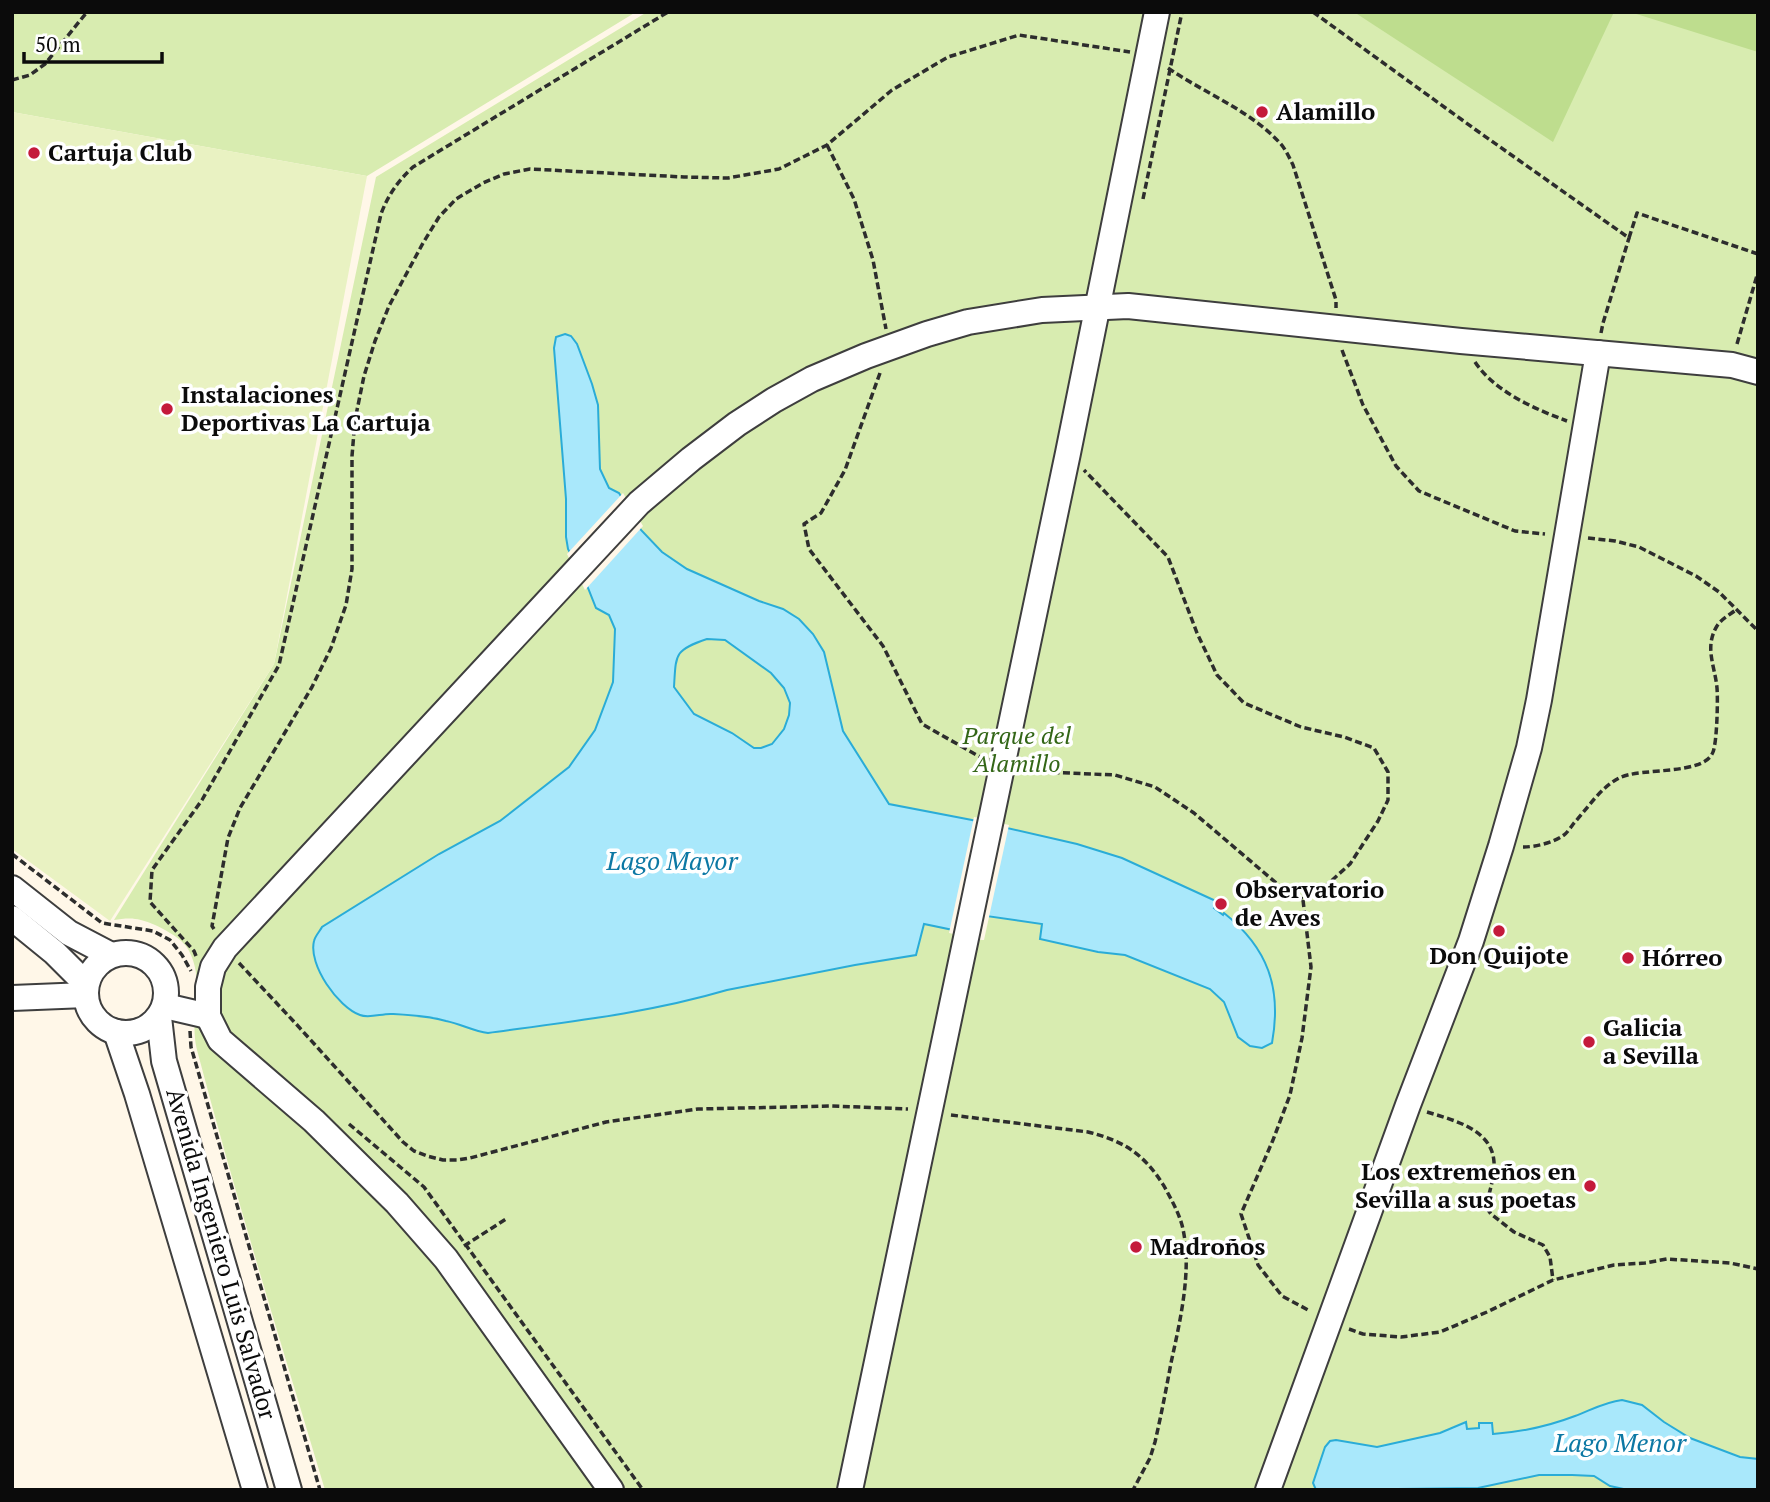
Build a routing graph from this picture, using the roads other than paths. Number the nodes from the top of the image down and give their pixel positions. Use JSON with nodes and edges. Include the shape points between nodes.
{"nodes":[{"id":1,"x":1157,"y":12,"type":"edge"},
{"id":2,"x":1099,"y":307,"type":"junction"},
{"id":3,"x":1598,"y":353,"type":"junction"},
{"id":4,"x":1758,"y":372,"type":"edge"},
{"id":5,"x":12,"y":888,"type":"edge"},
{"id":6,"x":12,"y":918,"type":"edge"},
{"id":7,"x":111,"y":955,"type":"junction"},
{"id":8,"x":86,"y":990,"type":"junction"},
{"id":9,"x":12,"y":998,"type":"edge"},
{"id":10,"x":162,"y":1012,"type":"junction"},
{"id":11,"x":208,"y":1016,"type":"junction"},
{"id":12,"x":116,"y":1032,"type":"junction"},
{"id":13,"x":255,"y":1490,"type":"edge"},
{"id":14,"x":289,"y":1490,"type":"edge"},
{"id":15,"x":611,"y":1490,"type":"edge"},
{"id":16,"x":850,"y":1490,"type":"edge"},
{"id":17,"x":1268,"y":1490,"type":"edge"}],
"edges":[{"from":1,"to":2,"type":"street"},
{"from":2,"to":3,"type":"street","via":[[1128,306]]},
{"from":2,"to":11,"type":"street","via":[[1042,310],[968,322],[866,356],[774,400],[691,459],[639,503],[225,948],[213,967]]},
{"from":2,"to":16,"type":"street"},
{"from":3,"to":4,"type":"street","via":[[1732,365]]},
{"from":3,"to":17,"type":"street","via":[[1534,724],[1501,846],[1471,941]]},
{"from":5,"to":7,"type":"street","via":[[69,933]]},
{"from":6,"to":8,"type":"street","via":[[55,953]]},
{"from":7,"to":8,"type":"street","via":[[91,972]]},
{"from":7,"to":10,"type":"street","via":[[137,954],[159,968],[167,993]]},
{"from":8,"to":9,"type":"street"},
{"from":8,"to":12,"type":"street","via":[[95,1019]]},
{"from":10,"to":11,"type":"street"},
{"from":10,"to":12,"type":"street","via":[[140,1031]]},
{"from":10,"to":14,"type":"street","name":"Avenida Ingeniero Luis Salvador","via":[[164,1060]]},
{"from":11,"to":15,"type":"street","via":[[220,1040],[314,1121],[446,1259]]},
{"from":12,"to":13,"type":"street","name":"Avenida Ingeniero Luis Salvador"}]}
